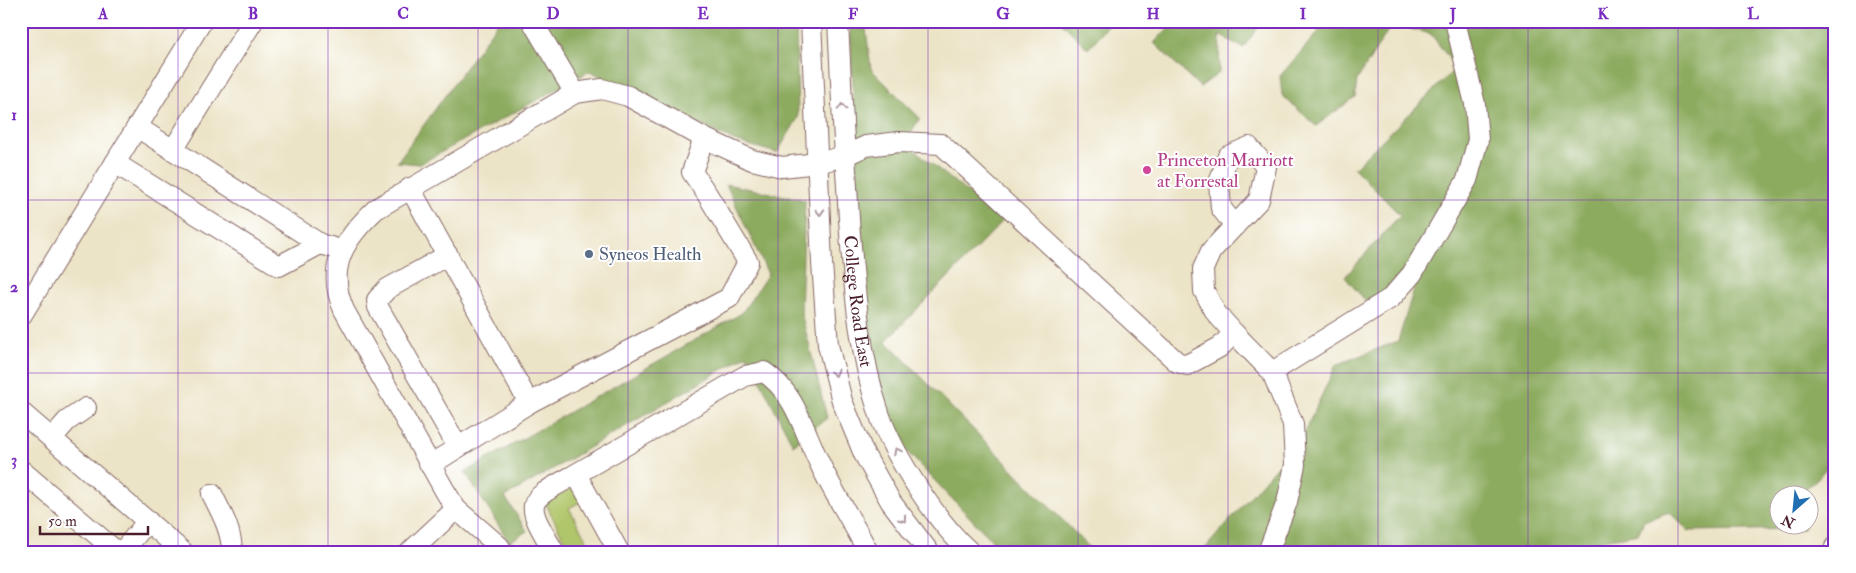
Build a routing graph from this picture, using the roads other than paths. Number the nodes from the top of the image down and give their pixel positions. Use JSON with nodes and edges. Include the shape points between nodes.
{"nodes":[{"id":1,"x":202,"y":21,"type":"edge"},
{"id":2,"x":253,"y":21,"type":"edge"},
{"id":3,"x":532,"y":21,"type":"edge"},
{"id":4,"x":811,"y":21,"type":"edge"},
{"id":5,"x":838,"y":21,"type":"edge"},
{"id":6,"x":1456,"y":21,"type":"edge"},
{"id":7,"x":576,"y":93,"type":"junction"},
{"id":8,"x":138,"y":127,"type":"junction"},
{"id":9,"x":704,"y":138,"type":"junction"},
{"id":10,"x":173,"y":150,"type":"junction"},
{"id":11,"x":844,"y":156,"type":"junction"},
{"id":12,"x":115,"y":163,"type":"junction"},
{"id":13,"x":818,"y":163,"type":"junction"},
{"id":14,"x":410,"y":188,"type":"junction"},
{"id":15,"x":1235,"y":226,"type":"dead end"},
{"id":16,"x":320,"y":244,"type":"junction"},
{"id":17,"x":342,"y":250,"type":"junction"},
{"id":18,"x":448,"y":255,"type":"junction"},
{"id":19,"x":21,"y":316,"type":"edge"},
{"id":20,"x":1234,"y":333,"type":"junction"},
{"id":21,"x":1272,"y":372,"type":"junction"},
{"id":22,"x":529,"y":403,"type":"junction"},
{"id":23,"x":86,"y":408,"type":"dead end"},
{"id":24,"x":21,"y":412,"type":"edge"},
{"id":25,"x":52,"y":438,"type":"junction"},
{"id":26,"x":458,"y":447,"type":"junction"},
{"id":27,"x":430,"y":464,"type":"junction"},
{"id":28,"x":21,"y":470,"type":"edge"},
{"id":29,"x":576,"y":474,"type":"junction"},
{"id":30,"x":212,"y":494,"type":"dead end"},
{"id":31,"x":456,"y":509,"type":"junction"},
{"id":32,"x":148,"y":521,"type":"junction"},
{"id":33,"x":1835,"y":547,"type":"edge"},
{"id":34,"x":966,"y":550,"type":"edge"},
{"id":35,"x":117,"y":552,"type":"edge"},
{"id":36,"x":122,"y":552,"type":"edge"},
{"id":37,"x":183,"y":552,"type":"edge"},
{"id":38,"x":232,"y":552,"type":"edge"},
{"id":39,"x":410,"y":552,"type":"edge"},
{"id":40,"x":503,"y":552,"type":"edge"},
{"id":41,"x":554,"y":552,"type":"edge"},
{"id":42,"x":619,"y":552,"type":"edge"},
{"id":43,"x":868,"y":552,"type":"edge"},
{"id":44,"x":929,"y":552,"type":"edge"},
{"id":45,"x":1271,"y":552,"type":"edge"},
{"id":46,"x":1834,"y":552,"type":"edge"}],
"edges":[{"from":1,"to":8,"type":"street"},
{"from":2,"to":10,"type":"street"},
{"from":3,"to":7,"type":"street"},
{"from":4,"to":13,"type":"street","name":"College Road East"},
{"from":11,"to":5,"type":"street","name":"College Road East","one_way":true},
{"from":6,"to":21,"type":"street","via":[[1475,104],[1478,140],[1467,180],[1412,274],[1391,298]]},
{"from":7,"to":9,"type":"street","via":[[602,88],[628,96]]},
{"from":7,"to":14,"type":"street"},
{"from":8,"to":10,"type":"street"},
{"from":8,"to":12,"type":"street"},
{"from":9,"to":13,"type":"street","via":[[752,160],[782,167]]},
{"from":9,"to":22,"type":"street","via":[[692,172],[748,262],[729,298]]},
{"from":10,"to":16,"type":"street"},
{"from":11,"to":13,"type":"street"},
{"from":11,"to":20,"type":"street","via":[[866,146],[899,142],[940,144],[1177,362],[1187,365],[1220,347]]},
{"from":34,"to":11,"type":"street","name":"College Road East","one_way":true,"via":[[909,474],[880,418],[863,354],[854,290]]},
{"from":12,"to":16,"type":"street","via":[[279,266]]},
{"from":12,"to":19,"type":"street"},
{"from":13,"to":44,"type":"street","name":"College Road East","one_way":true,"via":[[828,345],[842,401],[864,454],[891,502]]},
{"from":14,"to":17,"type":"street","via":[[376,209],[354,229]]},
{"from":14,"to":18,"type":"street"},
{"from":15,"to":20,"type":"street","via":[[1211,251],[1203,269],[1204,291],[1216,313]]},
{"from":16,"to":17,"type":"street"},
{"from":17,"to":27,"type":"street","via":[[336,294]]},
{"from":18,"to":22,"type":"street"},
{"from":18,"to":26,"type":"street","via":[[387,289],[377,300],[378,307]]},
{"from":20,"to":21,"type":"street"},
{"from":21,"to":45,"type":"street","via":[[1293,424],[1295,466]]},
{"from":22,"to":26,"type":"street"},
{"from":23,"to":25,"type":"street","via":[[67,421]]},
{"from":24,"to":25,"type":"street"},
{"from":25,"to":32,"type":"street"},
{"from":26,"to":27,"type":"street"},
{"from":27,"to":31,"type":"street"},
{"from":28,"to":35,"type":"street"},
{"from":29,"to":41,"type":"street","via":[[540,494],[533,504],[534,517]]},
{"from":29,"to":42,"type":"street"},
{"from":29,"to":43,"type":"street","via":[[745,376],[764,372],[774,379],[800,415],[820,464]]},
{"from":30,"to":38,"type":"street","via":[[230,536]]},
{"from":31,"to":39,"type":"street"},
{"from":31,"to":40,"type":"street"},
{"from":32,"to":36,"type":"street"},
{"from":32,"to":37,"type":"street"},
{"from":33,"to":46,"type":"street"}]}
